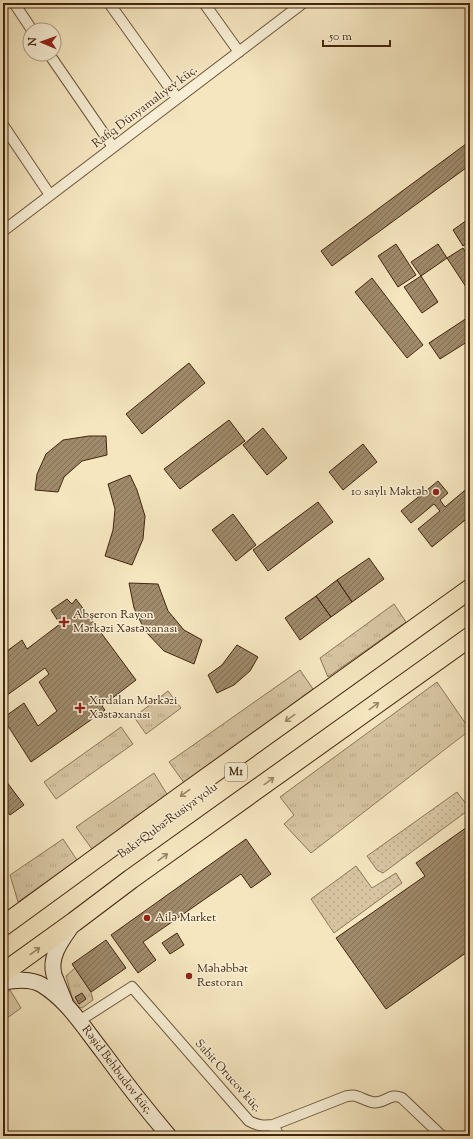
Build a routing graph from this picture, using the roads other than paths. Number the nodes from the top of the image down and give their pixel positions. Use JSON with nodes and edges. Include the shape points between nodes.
{"nodes":[{"id":1,"x":14,"y":3,"type":"edge"},
{"id":2,"x":109,"y":3,"type":"edge"},
{"id":3,"x":204,"y":3,"type":"edge"},
{"id":4,"x":303,"y":3,"type":"edge"},
{"id":5,"x":27,"y":22,"type":"edge"},
{"id":6,"x":239,"y":52,"type":"junction"},
{"id":7,"x":55,"y":62,"type":"edge"},
{"id":8,"x":177,"y":98,"type":"junction"},
{"id":9,"x":3,"y":125,"type":"edge"},
{"id":10,"x":113,"y":147,"type":"junction"},
{"id":11,"x":50,"y":195,"type":"junction"},
{"id":12,"x":3,"y":231,"type":"edge"},
{"id":13,"x":470,"y":589,"type":"edge"},
{"id":14,"x":470,"y":604,"type":"edge"},
{"id":15,"x":470,"y":637,"type":"edge"},
{"id":16,"x":74,"y":922,"type":"junction"},
{"id":17,"x":3,"y":926,"type":"edge"},
{"id":18,"x":3,"y":940,"type":"edge"},
{"id":19,"x":3,"y":973,"type":"edge"},
{"id":20,"x":3,"y":982,"type":"edge"},
{"id":21,"x":66,"y":1004,"type":"junction"},
{"id":22,"x":79,"y":1021,"type":"junction"},
{"id":23,"x":273,"y":1125,"type":"junction"},
{"id":24,"x":169,"y":1136,"type":"edge"},
{"id":25,"x":279,"y":1136,"type":"edge"},
{"id":26,"x":442,"y":1136,"type":"edge"}],
"edges":[{"from":1,"to":5,"type":"street"},
{"from":2,"to":8,"type":"street"},
{"from":3,"to":6,"type":"street"},
{"from":4,"to":6,"type":"street","name":"Rafiq Dünyamalıyev küç."},
{"from":6,"to":8,"type":"street","name":"Rafiq Dünyamalıyev küç."},
{"from":7,"to":10,"type":"street"},
{"from":8,"to":10,"type":"street","name":"Rafiq Dünyamalıyev küç."},
{"from":9,"to":11,"type":"street"},
{"from":10,"to":11,"type":"street","name":"Rafiq Dünyamalıyev küç."},
{"from":11,"to":12,"type":"street","name":"Rafiq Dünyamalıyev küç."},
{"from":13,"to":17,"type":"highway","one_way":true},
{"from":14,"to":18,"type":"highway","name":"Bakı-Quba-Rusiya yolu","number":"M1"},
{"from":16,"to":15,"type":"highway","number":"M1","one_way":true},
{"from":19,"to":16,"type":"highway","number":"M1","one_way":true},
{"from":16,"to":21,"type":"street","via":[[56,950],[53,962],[54,975]]},
{"from":20,"to":21,"type":"street","via":[[24,980],[41,984]]},
{"from":21,"to":22,"type":"street","name":"Rəşid Behbudov küç."},
{"from":22,"to":23,"type":"street","name":"Sabit Orucov küç.","via":[[132,987],[250,1121],[257,1125]]},
{"from":22,"to":24,"type":"street","name":"Rəşid Behbudov küç."},
{"from":23,"to":25,"type":"street"},
{"from":23,"to":26,"type":"street","name":"Sabit Orucov küç.","via":[[347,1096],[377,1103],[396,1096],[402,1098]]}]}
